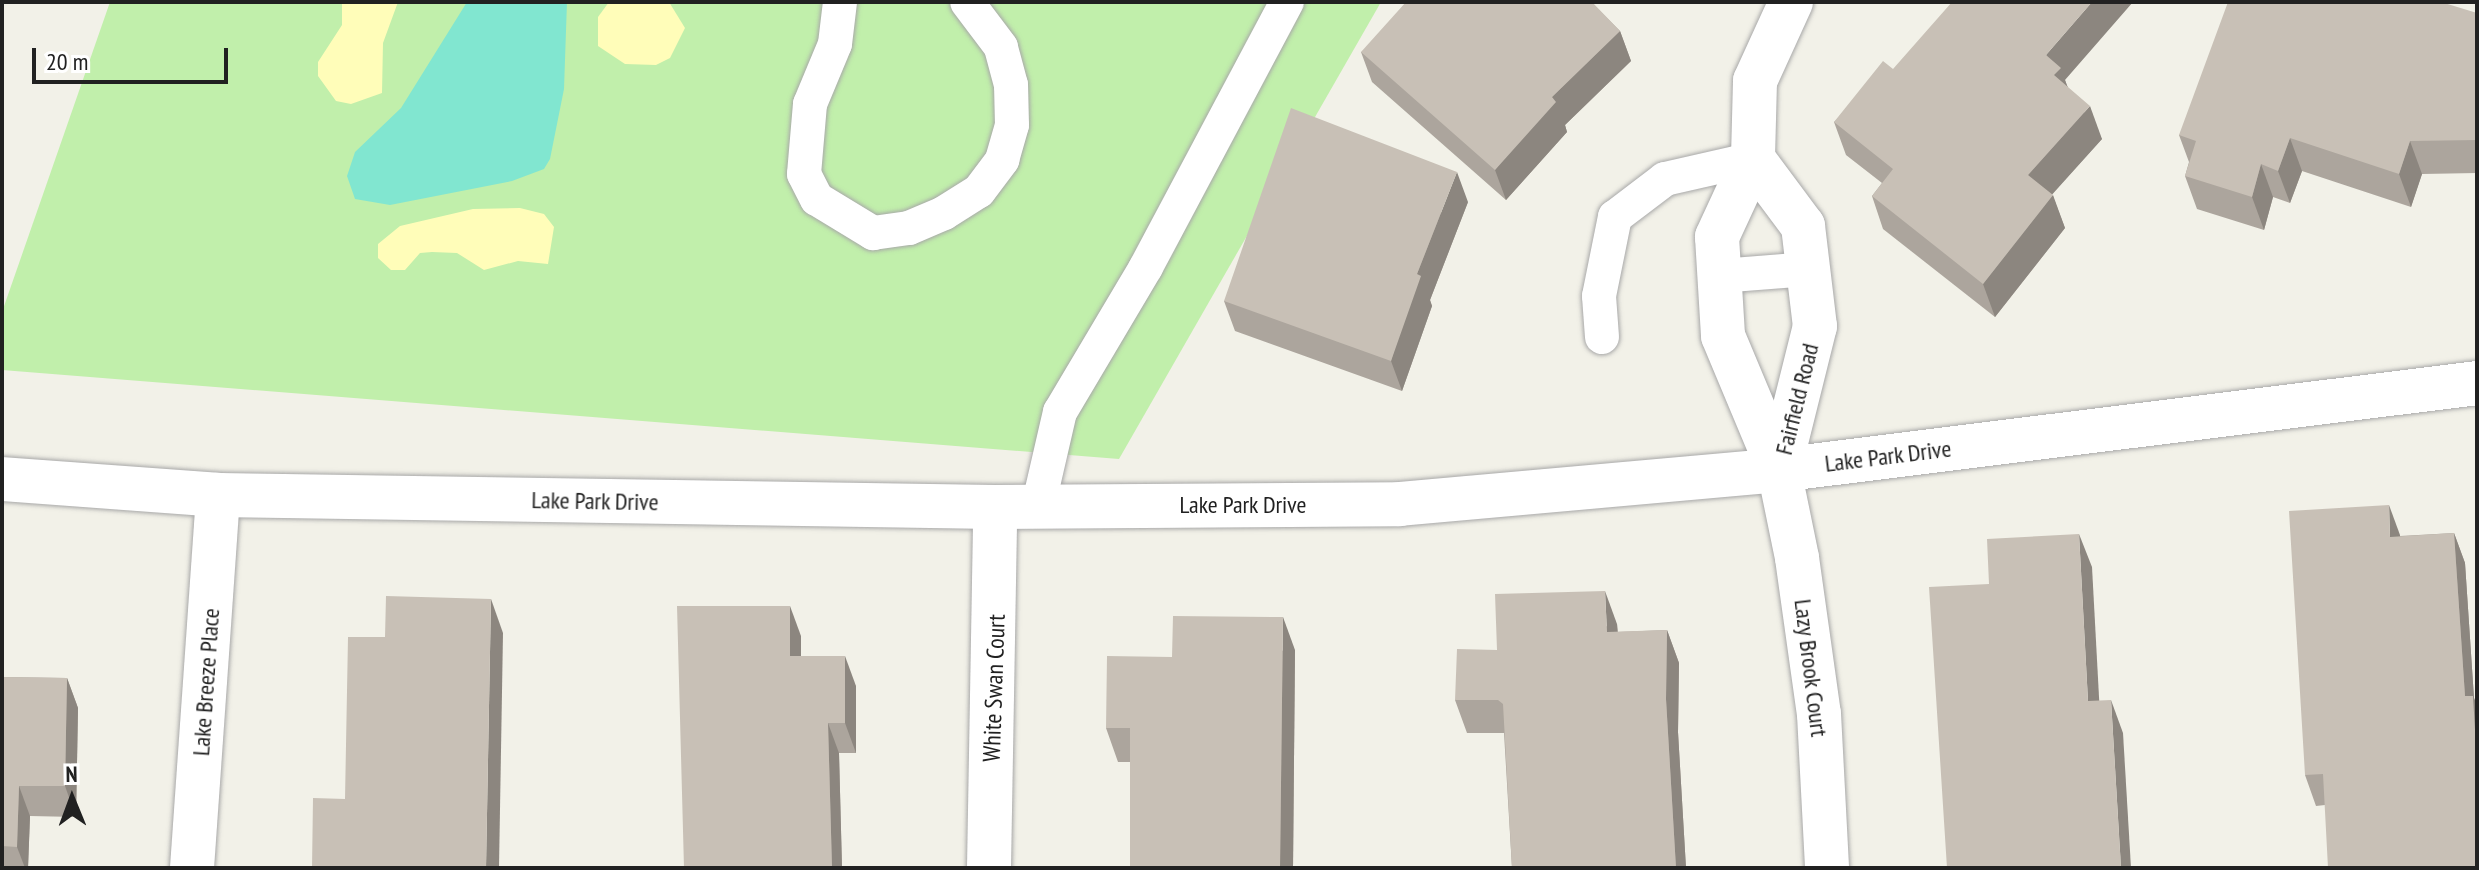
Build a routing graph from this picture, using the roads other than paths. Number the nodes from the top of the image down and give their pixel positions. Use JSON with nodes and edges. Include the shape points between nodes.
{"nodes":[{"id":1,"x":840,"y":2,"type":"edge"},
{"id":2,"x":967,"y":2,"type":"edge"},
{"id":3,"x":1287,"y":2,"type":"edge"},
{"id":4,"x":1791,"y":2,"type":"edge"},
{"id":5,"x":1753,"y":159,"type":"junction"},
{"id":6,"x":1808,"y":269,"type":"junction"},
{"id":7,"x":1719,"y":276,"type":"junction"},
{"id":8,"x":1602,"y":337,"type":"dead end"},
{"id":9,"x":2477,"y":383,"type":"edge"},
{"id":10,"x":1779,"y":470,"type":"junction"},
{"id":11,"x":2,"y":479,"type":"edge"},
{"id":12,"x":218,"y":495,"type":"junction"},
{"id":13,"x":1016,"y":507,"type":"junction"},
{"id":14,"x":192,"y":868,"type":"edge"},
{"id":15,"x":989,"y":868,"type":"edge"},
{"id":16,"x":1827,"y":868,"type":"edge"}],
"edges":[{"from":1,"to":2,"type":"lane","via":[[835,44],[810,104],[804,174],[817,199],[873,233],[909,228],[944,213],[979,191],[1002,160],[1012,125],[1011,85],[1001,47]]},
{"from":3,"to":13,"type":"lane","via":[[1146,267],[1060,412]]},
{"from":4,"to":5,"type":"street","name":"Fairfield Road","via":[[1755,81]]},
{"from":5,"to":6,"type":"street","name":"Fairfield Road","via":[[1803,226]]},
{"from":5,"to":7,"type":"street","name":"Fairfield Road","via":[[1717,237]]},
{"from":5,"to":8,"type":"lane","via":[[1665,179],[1615,217],[1599,296]]},
{"from":6,"to":7,"type":"lane"},
{"from":6,"to":10,"type":"street","name":"Fairfield Road","via":[[1815,326]]},
{"from":7,"to":10,"type":"street","name":"Fairfield Road","via":[[1723,336]]},
{"from":9,"to":10,"type":"street","name":"Lake Park Drive"},
{"from":10,"to":13,"type":"street","name":"Lake Park Drive","via":[[1400,504]]},
{"from":10,"to":16,"type":"street","name":"Lazy Brook Court","via":[[1819,714]]},
{"from":11,"to":12,"type":"street","name":"Lake Park Drive"},
{"from":12,"to":13,"type":"street","name":"Lake Park Drive"},
{"from":12,"to":14,"type":"street","name":"Lake Breeze Place"},
{"from":13,"to":15,"type":"street","name":"White Swan Court"}]}
